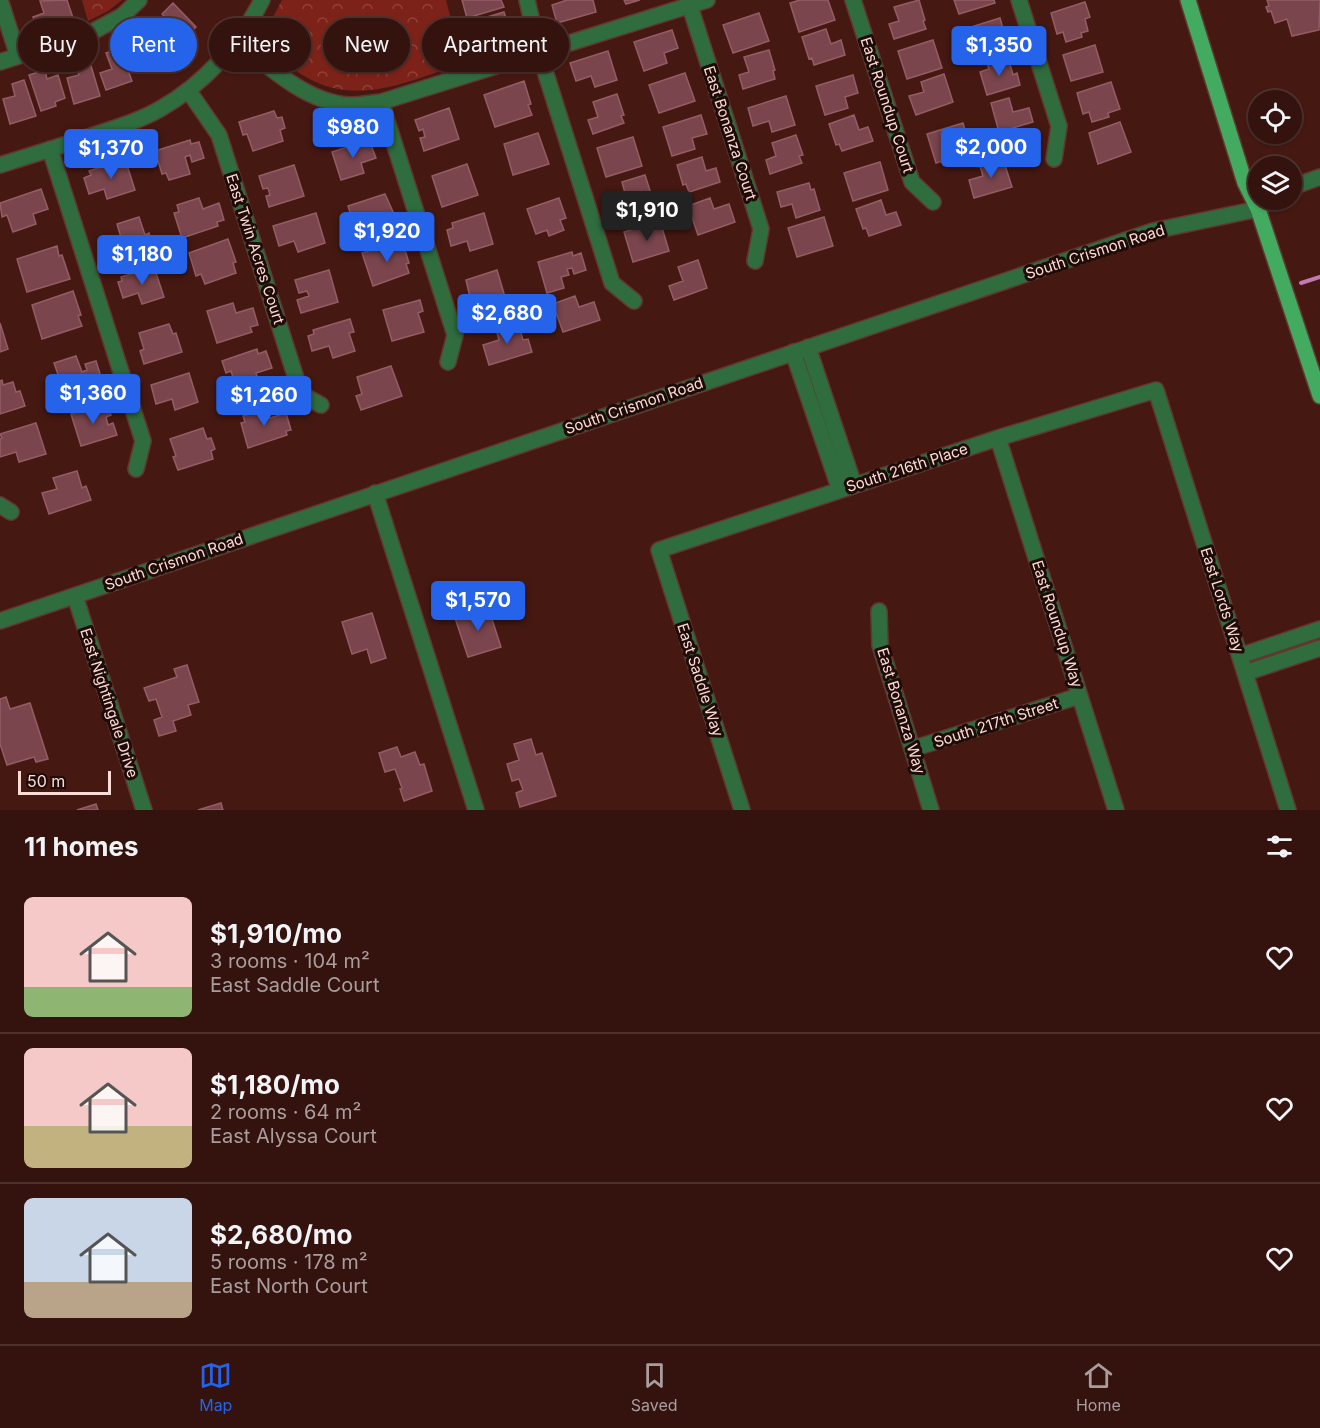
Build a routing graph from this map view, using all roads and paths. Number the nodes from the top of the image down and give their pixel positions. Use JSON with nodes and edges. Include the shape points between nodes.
{"nodes":[{"id":1,"x":0,"y":0,"type":"edge"},
{"id":2,"x":139,"y":0,"type":"edge"},
{"id":3,"x":262,"y":0,"type":"edge"},
{"id":4,"x":526,"y":0,"type":"edge"},
{"id":5,"x":707,"y":0,"type":"edge"},
{"id":6,"x":853,"y":0,"type":"edge"},
{"id":7,"x":1019,"y":0,"type":"edge"},
{"id":8,"x":1188,"y":0,"type":"edge"},
{"id":9,"x":689,"y":3,"type":"edge"},
{"id":10,"x":251,"y":18,"type":"edge"},
{"id":11,"x":530,"y":18,"type":"edge"},
{"id":12,"x":98,"y":29,"type":"edge"},
{"id":13,"x":569,"y":42,"type":"edge"},
{"id":14,"x":18,"y":56,"type":"joint"},
{"id":15,"x":0,"y":62,"type":"edge"},
{"id":16,"x":209,"y":72,"type":"edge"},
{"id":17,"x":276,"y":72,"type":"edge"},
{"id":18,"x":476,"y":72,"type":"edge"},
{"id":19,"x":545,"y":72,"type":"edge"},
{"id":20,"x":188,"y":90,"type":"junction"},
{"id":21,"x":381,"y":102,"type":"junction"},
{"id":22,"x":50,"y":149,"type":"junction"},
{"id":23,"x":1054,"y":159,"type":"dead end"},
{"id":24,"x":0,"y":165,"type":"edge"},
{"id":25,"x":1320,"y":177,"type":"edge"},
{"id":26,"x":1302,"y":183,"type":"edge"},
{"id":27,"x":1248,"y":186,"type":"edge"},
{"id":28,"x":933,"y":202,"type":"dead end"},
{"id":29,"x":1248,"y":208,"type":"edge"},
{"id":30,"x":1266,"y":210,"type":"edge"},
{"id":31,"x":755,"y":261,"type":"dead end"},
{"id":32,"x":634,"y":301,"type":"dead end"},
{"id":33,"x":808,"y":347,"type":"junction"},
{"id":34,"x":793,"y":352,"type":"junction"},
{"id":35,"x":448,"y":362,"type":"dead end"},
{"id":36,"x":1156,"y":390,"type":"joint"},
{"id":37,"x":1320,"y":396,"type":"edge"},
{"id":38,"x":321,"y":405,"type":"dead end"},
{"id":39,"x":998,"y":438,"type":"junction"},
{"id":40,"x":135,"y":469,"type":"dead end"},
{"id":41,"x":847,"y":488,"type":"junction"},
{"id":42,"x":375,"y":493,"type":"junction"},
{"id":43,"x":659,"y":550,"type":"joint"},
{"id":44,"x":75,"y":596,"type":"junction"},
{"id":45,"x":879,"y":610,"type":"dead end"},
{"id":46,"x":0,"y":621,"type":"edge"},
{"id":47,"x":1320,"y":629,"type":"edge"},
{"id":48,"x":1320,"y":648,"type":"edge"},
{"id":49,"x":1240,"y":656,"type":"junction"},
{"id":50,"x":1245,"y":672,"type":"junction"},
{"id":51,"x":1080,"y":696,"type":"junction"},
{"id":52,"x":912,"y":749,"type":"junction"},
{"id":53,"x":144,"y":810,"type":"edge"},
{"id":54,"x":476,"y":810,"type":"edge"},
{"id":55,"x":742,"y":810,"type":"edge"},
{"id":56,"x":931,"y":810,"type":"edge"},
{"id":57,"x":1116,"y":810,"type":"edge"},
{"id":58,"x":1288,"y":810,"type":"edge"}],
"edges":[{"from":1,"to":14,"type":"street"},
{"from":2,"to":12,"type":"street","via":[[122,16]]},
{"from":3,"to":10,"type":"street"},
{"from":4,"to":11,"type":"street"},
{"from":5,"to":9,"type":"street"},
{"from":6,"to":28,"type":"street","name":"East Roundup Court","via":[[912,182]]},
{"from":7,"to":23,"type":"street","via":[[1059,126]]},
{"from":8,"to":27,"type":"main road"},
{"from":9,"to":13,"type":"street"},
{"from":9,"to":31,"type":"street","name":"East Bonanza Court","via":[[761,229]]},
{"from":14,"to":15,"type":"street"},
{"from":16,"to":20,"type":"street"},
{"from":17,"to":21,"type":"street","via":[[318,97],[348,105]]},
{"from":18,"to":21,"type":"street"},
{"from":19,"to":32,"type":"street","via":[[612,283]]},
{"from":20,"to":22,"type":"street","via":[[131,123]]},
{"from":20,"to":38,"type":"street","name":"East Twin Acres Court","via":[[219,135],[301,394]]},
{"from":21,"to":35,"type":"street","via":[[455,335]]},
{"from":22,"to":24,"type":"street"},
{"from":22,"to":40,"type":"street","via":[[143,441]]},
{"from":25,"to":26,"type":"street"},
{"from":29,"to":33,"type":"street","name":"South Crismon Road","via":[[1153,231]]},
{"from":30,"to":37,"type":"main road"},
{"from":33,"to":34,"type":"street","name":"South Crismon Road"},
{"from":33,"to":41,"type":"street"},
{"from":34,"to":41,"type":"street"},
{"from":34,"to":42,"type":"street","name":"South Crismon Road"},
{"from":36,"to":39,"type":"street","name":"South 216th Place"},
{"from":36,"to":49,"type":"street","name":"East Lords Way"},
{"from":39,"to":41,"type":"street","name":"South 216th Place"},
{"from":39,"to":51,"type":"street","name":"East Roundup Way"},
{"from":41,"to":43,"type":"street","name":"South 216th Place"},
{"from":42,"to":44,"type":"street","name":"South Crismon Road"},
{"from":42,"to":54,"type":"street"},
{"from":43,"to":55,"type":"street","name":"East Saddle Way"},
{"from":44,"to":46,"type":"street","name":"South Crismon Road"},
{"from":44,"to":53,"type":"street","name":"East Nightingale Drive"},
{"from":45,"to":52,"type":"street","name":"East Bonanza Way","via":[[880,645]]},
{"from":47,"to":49,"type":"street"},
{"from":48,"to":50,"type":"street"},
{"from":49,"to":50,"type":"street","name":"East Lords Way"},
{"from":50,"to":58,"type":"street","name":"East Lords Way"},
{"from":51,"to":52,"type":"street","name":"South 217th Street"},
{"from":51,"to":57,"type":"street","name":"East Roundup Way"},
{"from":52,"to":56,"type":"street","name":"East Bonanza Way"}]}
